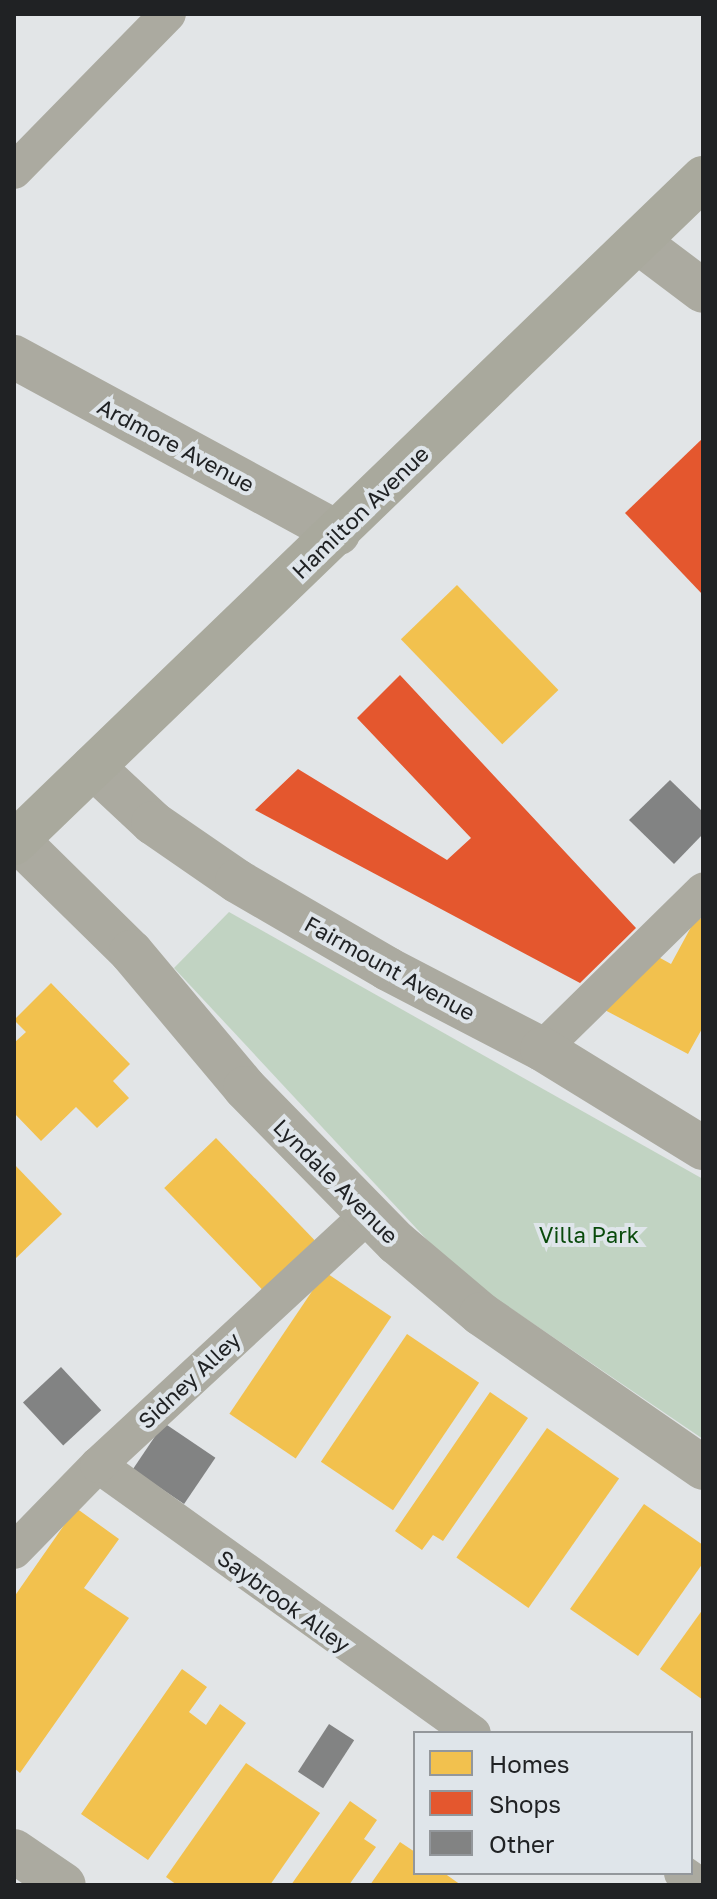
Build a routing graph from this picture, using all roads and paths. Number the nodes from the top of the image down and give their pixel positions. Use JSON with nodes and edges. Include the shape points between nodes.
{"nodes":[{"id":1,"x":168,"y":14,"type":"edge"},
{"id":2,"x":14,"y":171,"type":"edge"},
{"id":3,"x":703,"y":178,"type":"edge"},
{"id":4,"x":638,"y":242,"type":"junction"},
{"id":5,"x":703,"y":291,"type":"edge"},
{"id":6,"x":14,"y":357,"type":"edge"},
{"id":7,"x":338,"y":533,"type":"junction"},
{"id":8,"x":93,"y":767,"type":"junction"},
{"id":9,"x":16,"y":842,"type":"edge"},
{"id":10,"x":703,"y":891,"type":"edge"},
{"id":11,"x":542,"y":1049,"type":"junction"},
{"id":12,"x":703,"y":1148,"type":"edge"},
{"id":13,"x":369,"y":1214,"type":"junction"},
{"id":14,"x":98,"y":1465,"type":"junction"},
{"id":15,"x":703,"y":1468,"type":"edge"},
{"id":16,"x":14,"y":1551,"type":"edge"},
{"id":17,"x":470,"y":1731,"type":"edge"},
{"id":18,"x":14,"y":1851,"type":"edge"},
{"id":19,"x":64,"y":1885,"type":"edge"}],
"edges":[{"from":1,"to":2,"type":"lane"},
{"from":3,"to":4,"type":"main road","name":"Hamilton Avenue"},
{"from":4,"to":5,"type":"street"},
{"from":4,"to":7,"type":"main road","name":"Hamilton Avenue"},
{"from":6,"to":7,"type":"street","name":"Ardmore Avenue"},
{"from":7,"to":8,"type":"main road","name":"Hamilton Avenue"},
{"from":8,"to":9,"type":"main road","name":"Hamilton Avenue"},
{"from":8,"to":11,"type":"street","name":"Fairmount Avenue","via":[[153,823],[237,881],[388,969]]},
{"from":9,"to":13,"type":"street","name":"Lyndale Avenue","via":[[131,952],[245,1088]]},
{"from":10,"to":11,"type":"lane"},
{"from":11,"to":12,"type":"street","name":"Fairmount Avenue"},
{"from":13,"to":14,"type":"lane","name":"Sidney Alley"},
{"from":13,"to":15,"type":"street","name":"Lyndale Avenue","via":[[481,1314]]},
{"from":14,"to":16,"type":"lane","name":"Sidney Alley"},
{"from":14,"to":17,"type":"lane","name":"Saybrook Alley"},
{"from":18,"to":19,"type":"street"}]}
